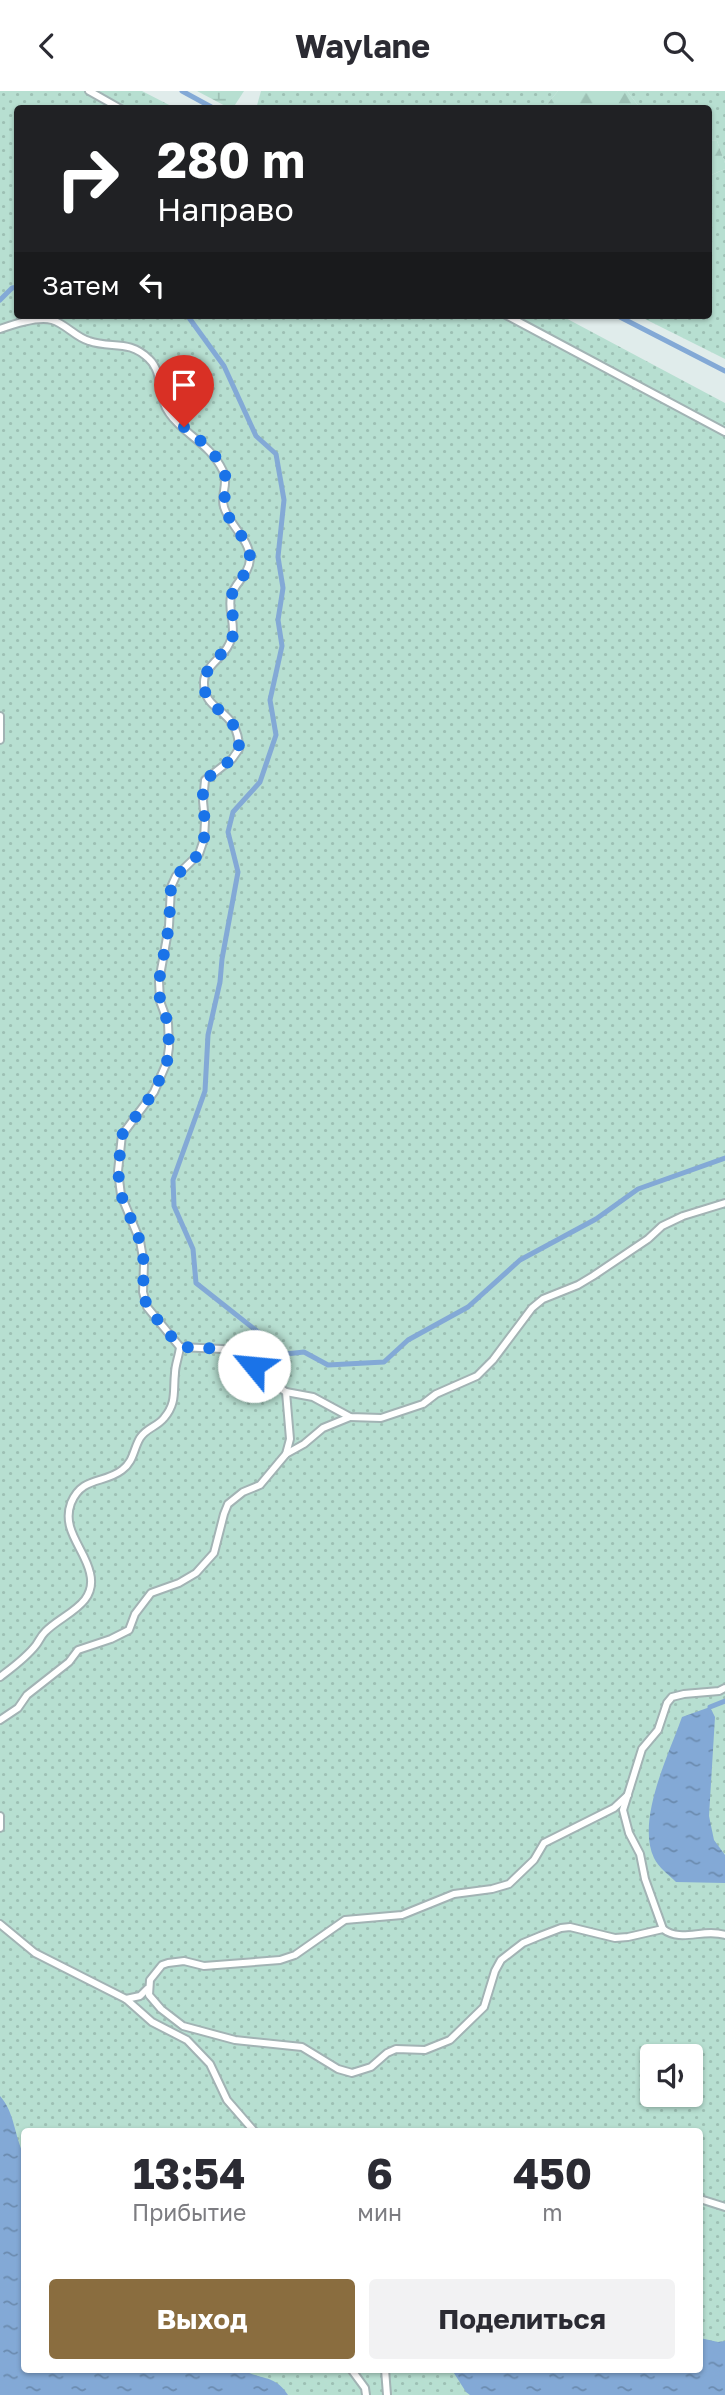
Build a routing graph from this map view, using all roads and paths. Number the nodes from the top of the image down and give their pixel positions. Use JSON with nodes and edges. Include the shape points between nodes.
{"nodes":[{"id":1,"x":89,"y":91,"type":"edge"},
{"id":2,"x":114,"y":105,"type":"edge"},
{"id":3,"x":513,"y":319,"type":"edge"},
{"id":4,"x":0,"y":329,"type":"edge"},
{"id":5,"x":725,"y":432,"type":"edge"},
{"id":6,"x":0,"y":716,"type":"edge"},
{"id":7,"x":0,"y":740,"type":"edge"},
{"id":8,"x":725,"y":1203,"type":"edge"},
{"id":9,"x":180,"y":1347,"type":"junction"},
{"id":10,"x":286,"y":1392,"type":"junction"},
{"id":11,"x":350,"y":1417,"type":"junction"},
{"id":12,"x":286,"y":1454,"type":"junction"},
{"id":13,"x":0,"y":1677,"type":"edge"},
{"id":14,"x":725,"y":1688,"type":"edge"},
{"id":15,"x":0,"y":1720,"type":"edge"},
{"id":16,"x":628,"y":1795,"type":"junction"},
{"id":17,"x":0,"y":1816,"type":"edge"},
{"id":18,"x":0,"y":1828,"type":"edge"},
{"id":19,"x":0,"y":1924,"type":"edge"},
{"id":20,"x":663,"y":1929,"type":"junction"},
{"id":21,"x":725,"y":1935,"type":"edge"},
{"id":22,"x":148,"y":1989,"type":"junction"},
{"id":23,"x":126,"y":2000,"type":"junction"},
{"id":24,"x":251,"y":2128,"type":"edge"},
{"id":25,"x":703,"y":2200,"type":"edge"},
{"id":26,"x":725,"y":2207,"type":"edge"},
{"id":27,"x":354,"y":2373,"type":"edge"},
{"id":28,"x":385,"y":2373,"type":"edge"},
{"id":29,"x":366,"y":2395,"type":"edge"},
{"id":30,"x":387,"y":2395,"type":"edge"}],
"edges":[{"from":1,"to":2,"type":"lane"},
{"from":3,"to":5,"type":"lane"},
{"from":4,"to":9,"type":"lane","via":[[51,320],[92,343],[127,345],[149,359],[159,378],[164,406],[208,447],[223,471],[224,508],[249,551],[248,569],[230,599],[234,635],[205,673],[204,683],[205,695],[237,729],[239,749],[205,780],[204,839],[199,854],[171,887],[159,981],[168,1023],[167,1062],[154,1092],[122,1135],[118,1171],[121,1195],[140,1241],[147,1307]]},
{"from":6,"to":7,"type":"lane"},
{"from":8,"to":11,"type":"lane","via":[[682,1216],[578,1285],[542,1299],[477,1376],[401,1412],[382,1418]]},
{"from":9,"to":10,"type":"lane","via":[[231,1352]]},
{"from":9,"to":13,"type":"lane","via":[[175,1396],[164,1418],[145,1431],[130,1464],[112,1476],[90,1482],[71,1504],[72,1535],[91,1579],[83,1603],[45,1632],[23,1660]]},
{"from":10,"to":11,"type":"lane","via":[[313,1397]]},
{"from":10,"to":12,"type":"lane","via":[[290,1439]]},
{"from":11,"to":12,"type":"lane","via":[[323,1428]]},
{"from":12,"to":15,"type":"lane","via":[[260,1485],[228,1504],[214,1553],[196,1573],[151,1593],[128,1630],[78,1650]]},
{"from":14,"to":16,"type":"lane","via":[[672,1697],[658,1730],[642,1748]]},
{"from":16,"to":20,"type":"lane","via":[[623,1810],[629,1833]]},
{"from":16,"to":22,"type":"lane","via":[[614,1808],[544,1843],[509,1884],[454,1894],[402,1915],[345,1920],[295,1955],[279,1960],[204,1966],[168,1963],[155,1973]]},
{"from":17,"to":18,"type":"lane"},
{"from":19,"to":23,"type":"lane","via":[[35,1953]]},
{"from":20,"to":21,"type":"lane","via":[[670,1935]]},
{"from":20,"to":22,"type":"lane","via":[[615,1938],[570,1927],[540,1935],[501,1961],[484,2007],[450,2040],[425,2050],[396,2049],[371,2067],[352,2073],[302,2047],[235,2040],[183,2026],[161,2009]]},
{"from":22,"to":23,"type":"lane"},
{"from":23,"to":24,"type":"lane","via":[[152,2022],[187,2040],[209,2064],[227,2100]]},
{"from":25,"to":26,"type":"lane"},
{"from":27,"to":29,"type":"lane"},
{"from":28,"to":30,"type":"lane"}]}
